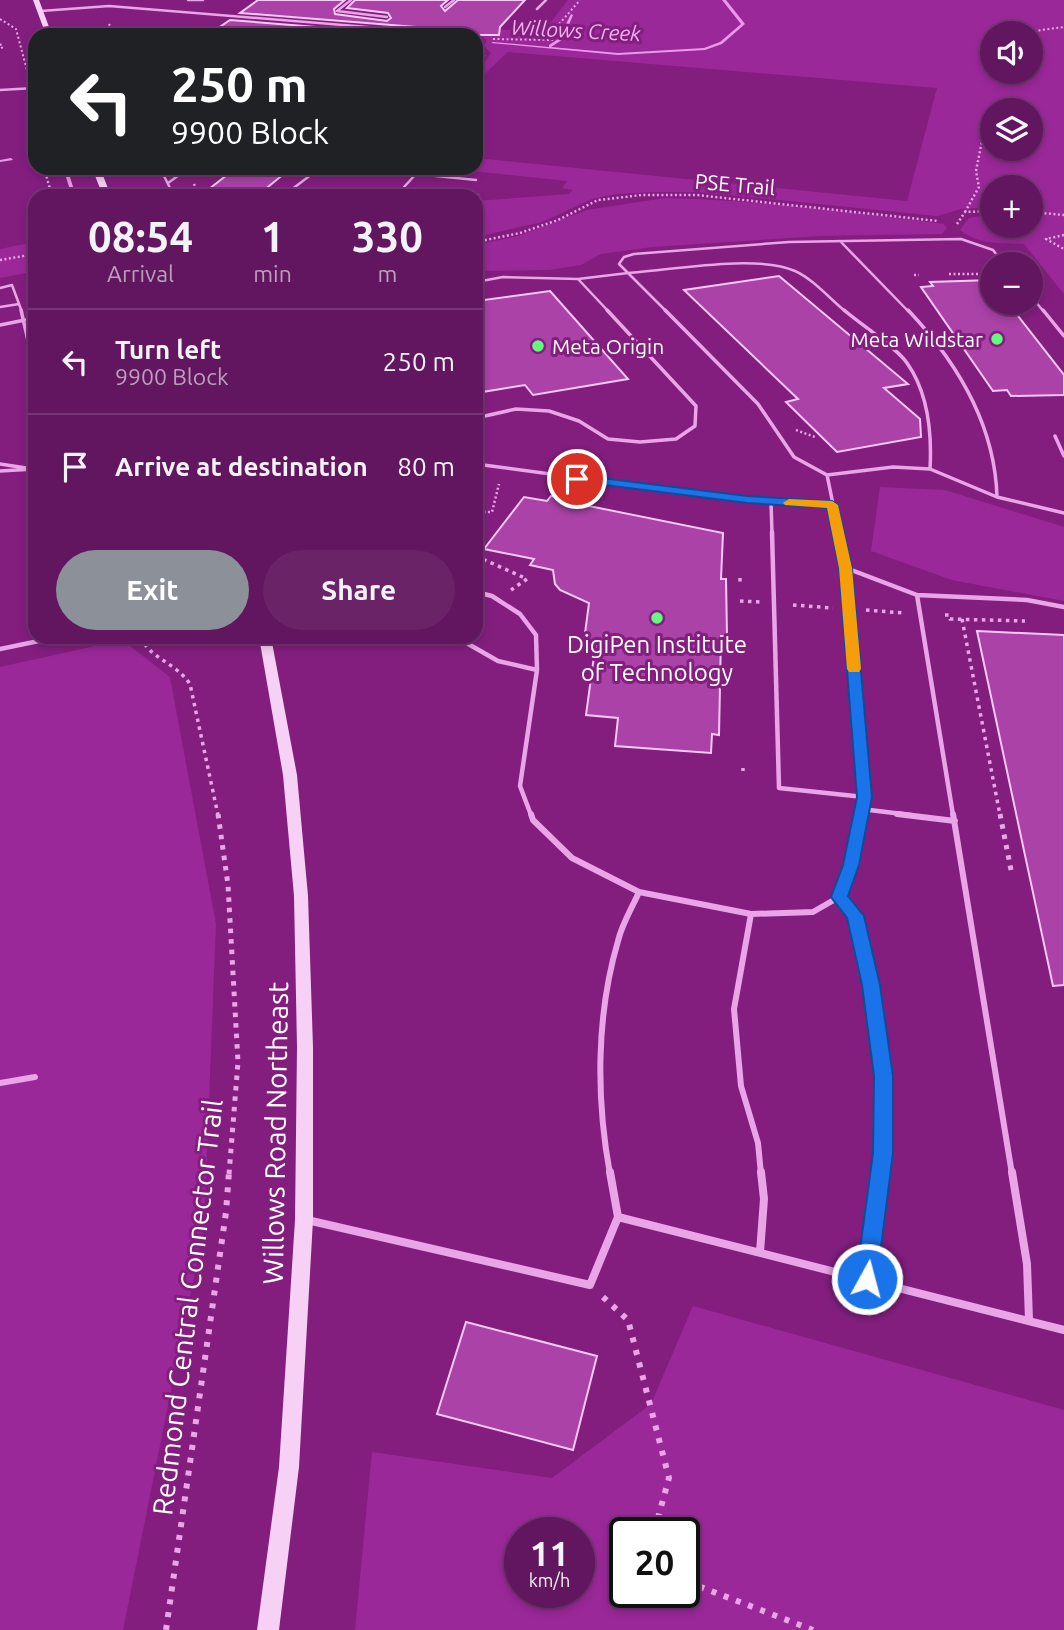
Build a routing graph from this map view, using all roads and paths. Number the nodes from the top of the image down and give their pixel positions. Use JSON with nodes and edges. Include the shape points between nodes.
{"nodes":[{"id":1,"x":36,"y":0,"type":"edge"},
{"id":2,"x":188,"y":0,"type":"edge"},
{"id":3,"x":203,"y":0,"type":"edge"},
{"id":4,"x":351,"y":0,"type":"edge"},
{"id":5,"x":454,"y":0,"type":"edge"},
{"id":6,"x":546,"y":0,"type":"edge"},
{"id":7,"x":580,"y":0,"type":"edge"},
{"id":8,"x":445,"y":7,"type":"dead end"},
{"id":9,"x":537,"y":9,"type":"dead end"},
{"id":10,"x":41,"y":11,"type":"junction"},
{"id":11,"x":387,"y":17,"type":"dead end"},
{"id":12,"x":1,"y":20,"type":"edge"},
{"id":13,"x":1064,"y":27,"type":"edge"},
{"id":14,"x":47,"y":28,"type":"edge"},
{"id":15,"x":380,"y":28,"type":"edge"},
{"id":16,"x":1043,"y":30,"type":"edge"},
{"id":17,"x":483,"y":39,"type":"edge"},
{"id":18,"x":0,"y":44,"type":"edge"},
{"id":19,"x":0,"y":49,"type":"edge"},
{"id":20,"x":24,"y":64,"type":"dead end"},
{"id":21,"x":28,"y":88,"type":"edge"},
{"id":22,"x":0,"y":90,"type":"edge"},
{"id":23,"x":980,"y":151,"type":"edge"},
{"id":24,"x":164,"y":175,"type":"edge"},
{"id":25,"x":179,"y":175,"type":"edge"},
{"id":26,"x":312,"y":175,"type":"edge"},
{"id":27,"x":415,"y":175,"type":"edge"},
{"id":28,"x":426,"y":175,"type":"edge"},
{"id":29,"x":476,"y":180,"type":"dead end"},
{"id":30,"x":168,"y":183,"type":"junction"},
{"id":31,"x":171,"y":189,"type":"edge"},
{"id":32,"x":296,"y":189,"type":"edge"},
{"id":33,"x":406,"y":189,"type":"edge"},
{"id":34,"x":980,"y":211,"type":"edge"},
{"id":35,"x":965,"y":212,"type":"junction"},
{"id":36,"x":1043,"y":213,"type":"edge"},
{"id":37,"x":1064,"y":215,"type":"edge"},
{"id":38,"x":1064,"y":235,"type":"edge"},
{"id":39,"x":483,"y":241,"type":"edge"},
{"id":40,"x":840,"y":241,"type":"junction"},
{"id":41,"x":1064,"y":249,"type":"edge"},
{"id":42,"x":995,"y":252,"type":"edge"},
{"id":43,"x":28,"y":255,"type":"edge"},
{"id":44,"x":0,"y":260,"type":"edge"},
{"id":45,"x":628,"y":274,"type":"junction"},
{"id":46,"x":949,"y":274,"type":"dead end"},
{"id":47,"x":980,"y":274,"type":"edge"},
{"id":48,"x":578,"y":279,"type":"junction"},
{"id":49,"x":483,"y":281,"type":"edge"},
{"id":50,"x":0,"y":288,"type":"edge"},
{"id":51,"x":19,"y":304,"type":"junction"},
{"id":52,"x":0,"y":307,"type":"edge"},
{"id":53,"x":1043,"y":311,"type":"edge"},
{"id":54,"x":25,"y":320,"type":"junction"},
{"id":55,"x":0,"y":325,"type":"edge"},
{"id":56,"x":28,"y":336,"type":"edge"},
{"id":57,"x":1064,"y":336,"type":"edge"},
{"id":58,"x":483,"y":416,"type":"edge"},
{"id":59,"x":792,"y":428,"type":"dead end"},
{"id":60,"x":1055,"y":436,"type":"dead end"},
{"id":61,"x":815,"y":437,"type":"dead end"},
{"id":62,"x":1064,"y":456,"type":"edge"},
{"id":63,"x":0,"y":464,"type":"edge"},
{"id":64,"x":483,"y":465,"type":"edge"},
{"id":65,"x":28,"y":467,"type":"edge"},
{"id":66,"x":28,"y":469,"type":"edge"},
{"id":67,"x":930,"y":469,"type":"junction"},
{"id":68,"x":0,"y":471,"type":"edge"},
{"id":69,"x":827,"y":475,"type":"junction"},
{"id":70,"x":499,"y":483,"type":"dead end"},
{"id":71,"x":997,"y":497,"type":"junction"},
{"id":72,"x":771,"y":502,"type":"junction"},
{"id":73,"x":832,"y":505,"type":"junction"},
{"id":74,"x":483,"y":512,"type":"edge"},
{"id":75,"x":1064,"y":513,"type":"edge"},
{"id":76,"x":483,"y":559,"type":"edge"},
{"id":77,"x":846,"y":568,"type":"junction"},
{"id":78,"x":527,"y":579,"type":"dead end"},
{"id":79,"x":483,"y":594,"type":"edge"},
{"id":80,"x":917,"y":595,"type":"junction"},
{"id":81,"x":740,"y":601,"type":"dead end"},
{"id":82,"x":756,"y":602,"type":"dead end"},
{"id":83,"x":793,"y":605,"type":"dead end"},
{"id":84,"x":827,"y":607,"type":"dead end"},
{"id":85,"x":1064,"y":607,"type":"edge"},
{"id":86,"x":866,"y":610,"type":"dead end"},
{"id":87,"x":909,"y":613,"type":"dead end"},
{"id":88,"x":940,"y":615,"type":"dead end"},
{"id":89,"x":962,"y":619,"type":"junction"},
{"id":90,"x":1025,"y":621,"type":"dead end"},
{"id":91,"x":28,"y":643,"type":"edge"},
{"id":92,"x":143,"y":644,"type":"edge"},
{"id":93,"x":266,"y":644,"type":"edge"},
{"id":94,"x":468,"y":644,"type":"edge"},
{"id":95,"x":0,"y":649,"type":"edge"},
{"id":96,"x":537,"y":670,"type":"junction"},
{"id":97,"x":864,"y":797,"type":"junction"},
{"id":98,"x":861,"y":809,"type":"junction"},
{"id":99,"x":955,"y":821,"type":"junction"},
{"id":100,"x":1012,"y":875,"type":"dead end"},
{"id":101,"x":639,"y":892,"type":"junction"},
{"id":102,"x":839,"y":897,"type":"junction"},
{"id":103,"x":751,"y":914,"type":"junction"},
{"id":104,"x":36,"y":1077,"type":"dead end"},
{"id":105,"x":0,"y":1083,"type":"edge"},
{"id":106,"x":618,"y":1217,"type":"junction"},
{"id":107,"x":304,"y":1220,"type":"junction"},
{"id":108,"x":760,"y":1252,"type":"junction"},
{"id":109,"x":867,"y":1279,"type":"junction"},
{"id":110,"x":590,"y":1285,"type":"junction"},
{"id":111,"x":1029,"y":1320,"type":"junction"},
{"id":112,"x":1064,"y":1330,"type":"edge"},
{"id":113,"x":658,"y":1517,"type":"edge"},
{"id":114,"x":700,"y":1587,"type":"edge"},
{"id":115,"x":166,"y":1630,"type":"edge"},
{"id":116,"x":268,"y":1630,"type":"edge"},
{"id":117,"x":813,"y":1630,"type":"edge"}],
"edges":[{"from":1,"to":10,"type":"main road"},
{"from":2,"to":3,"type":"lane"},
{"from":4,"to":11,"type":"lane","via":[[337,11]]},
{"from":5,"to":8,"type":"lane"},
{"from":6,"to":9,"type":"lane"},
{"from":7,"to":17,"type":"path","via":[[552,40]]},
{"from":10,"to":14,"type":"main road"},
{"from":10,"to":15,"type":"lane","via":[[108,6]]},
{"from":12,"to":20,"type":"path","via":[[16,29]]},
{"from":13,"to":16,"type":"path"},
{"from":18,"to":19,"type":"path"},
{"from":21,"to":22,"type":"street"},
{"from":23,"to":35,"type":"path","via":[[979,187]]},
{"from":24,"to":30,"type":"lane"},
{"from":25,"to":30,"type":"lane"},
{"from":26,"to":32,"type":"lane"},
{"from":27,"to":33,"type":"lane"},
{"from":28,"to":29,"type":"lane"},
{"from":30,"to":31,"type":"lane"},
{"from":34,"to":35,"type":"path","name":"PSE Trail"},
{"from":35,"to":39,"type":"path","name":"PSE Trail","via":[[957,224],[697,195],[642,195],[598,200],[558,220]]},
{"from":36,"to":37,"type":"path"},
{"from":38,"to":41,"type":"path","via":[[1046,239]]},
{"from":40,"to":42,"type":"lane","via":[[961,239]]},
{"from":40,"to":45,"type":"lane","via":[[634,254],[619,264]]},
{"from":40,"to":71,"type":"lane","via":[[933,336],[963,377],[997,467]]},
{"from":43,"to":44,"type":"path"},
{"from":45,"to":48,"type":"lane"},
{"from":45,"to":67,"type":"lane","via":[[762,264],[797,272],[906,361],[929,411],[933,436]]},
{"from":45,"to":69,"type":"lane","via":[[758,404],[794,457]]},
{"from":46,"to":47,"type":"path"},
{"from":48,"to":49,"type":"lane"},
{"from":48,"to":58,"type":"lane","via":[[696,406],[695,426],[676,439],[640,442],[608,439],[579,421],[550,411],[516,409]]},
{"from":50,"to":51,"type":"lane","via":[[12,285]]},
{"from":51,"to":52,"type":"lane"},
{"from":51,"to":54,"type":"lane"},
{"from":53,"to":57,"type":"lane"},
{"from":54,"to":55,"type":"lane"},
{"from":54,"to":56,"type":"lane"},
{"from":59,"to":61,"type":"path"},
{"from":60,"to":62,"type":"lane"},
{"from":63,"to":65,"type":"lane"},
{"from":64,"to":72,"type":"lane"},
{"from":66,"to":68,"type":"lane"},
{"from":67,"to":69,"type":"lane","via":[[893,467]]},
{"from":67,"to":71,"type":"lane"},
{"from":69,"to":73,"type":"lane"},
{"from":70,"to":74,"type":"path","via":[[492,512]]},
{"from":71,"to":75,"type":"lane"},
{"from":72,"to":73,"type":"lane"},
{"from":72,"to":97,"type":"lane","via":[[779,788]]},
{"from":73,"to":77,"type":"lane"},
{"from":76,"to":78,"type":"path"},
{"from":77,"to":80,"type":"lane"},
{"from":77,"to":97,"type":"lane"},
{"from":79,"to":96,"type":"lane","via":[[520,614],[536,635]]},
{"from":80,"to":85,"type":"lane","via":[[1027,600]]},
{"from":80,"to":99,"type":"lane"},
{"from":81,"to":82,"type":"path"},
{"from":83,"to":84,"type":"path"},
{"from":86,"to":87,"type":"path"},
{"from":88,"to":89,"type":"path"},
{"from":89,"to":90,"type":"path"},
{"from":89,"to":100,"type":"path"},
{"from":91,"to":95,"type":"lane"},
{"from":92,"to":115,"type":"path","name":"Redmond Central Connector Trail","via":[[180,670],[190,684],[222,832],[237,1062],[226,1212]]},
{"from":93,"to":107,"type":"main road","name":"Willows Road Northeast","via":[[290,775],[301,896]]},
{"from":94,"to":96,"type":"lane","via":[[498,661]]},
{"from":96,"to":101,"type":"lane","via":[[520,786],[533,820],[572,858]]},
{"from":97,"to":98,"type":"lane"},
{"from":98,"to":99,"type":"lane"},
{"from":98,"to":102,"type":"lane","via":[[851,865]]},
{"from":99,"to":111,"type":"lane","via":[[1027,1264]]},
{"from":101,"to":103,"type":"lane"},
{"from":101,"to":106,"type":"lane","via":[[618,939],[607,989],[600,1069],[601,1125]]},
{"from":102,"to":103,"type":"lane","via":[[813,912]]},
{"from":102,"to":109,"type":"lane","via":[[855,916],[884,1076],[883,1153]]},
{"from":103,"to":108,"type":"lane","via":[[734,1009],[741,1086],[758,1143],[764,1199]]},
{"from":104,"to":105,"type":"lane"},
{"from":106,"to":108,"type":"lane"},
{"from":106,"to":110,"type":"lane"},
{"from":107,"to":110,"type":"lane"},
{"from":107,"to":116,"type":"main road","name":"Willows Road Northeast","via":[[289,1467]]},
{"from":108,"to":109,"type":"lane"},
{"from":109,"to":111,"type":"lane"},
{"from":110,"to":113,"type":"path","via":[[628,1320],[670,1478]]},
{"from":111,"to":112,"type":"lane"},
{"from":114,"to":117,"type":"path"}]}
